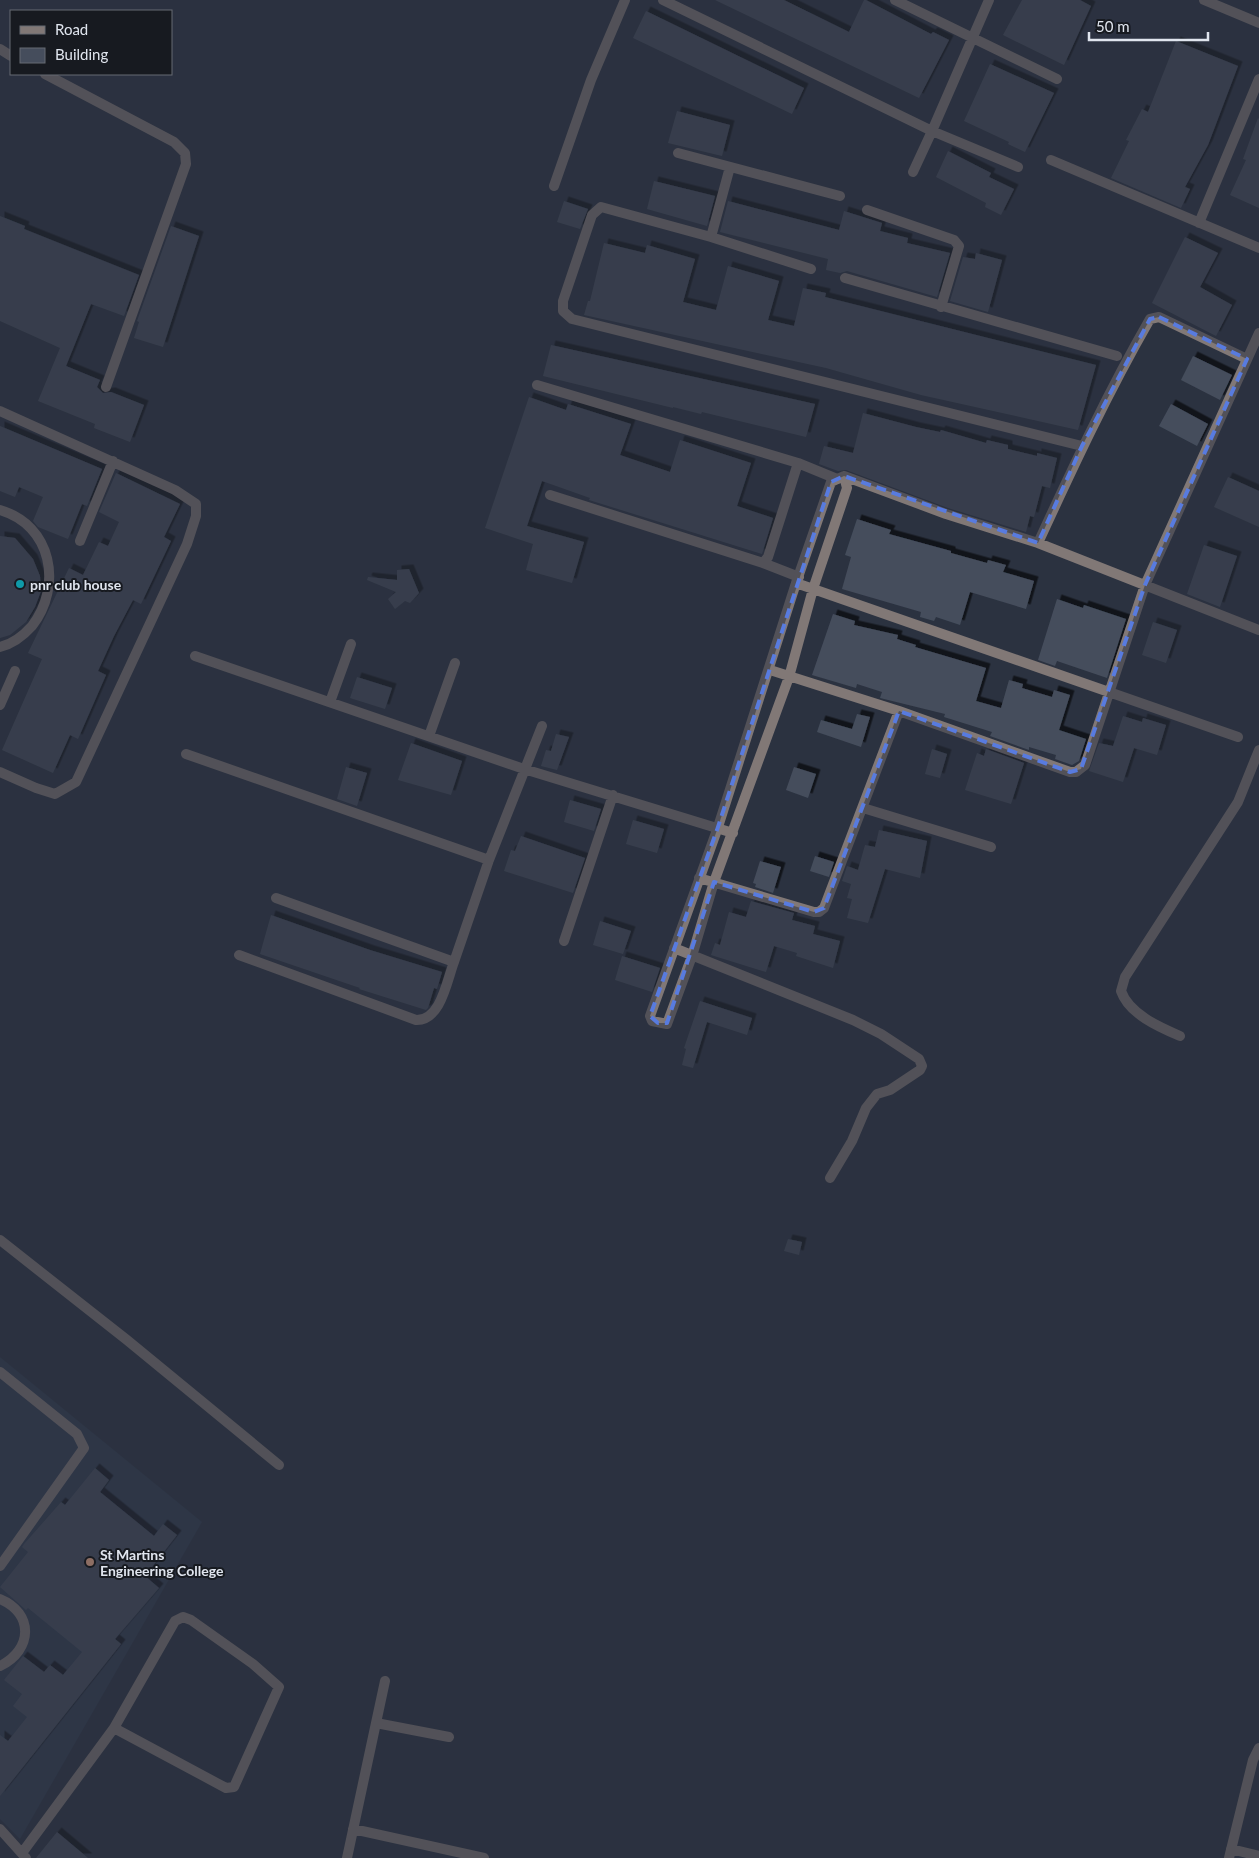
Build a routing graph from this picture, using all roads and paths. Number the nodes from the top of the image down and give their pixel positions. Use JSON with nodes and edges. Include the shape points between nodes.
{"nodes":[{"id":1,"x":625,"y":0,"type":"edge"},
{"id":2,"x":663,"y":0,"type":"edge"},
{"id":3,"x":895,"y":0,"type":"edge"},
{"id":4,"x":989,"y":0,"type":"edge"},
{"id":5,"x":1204,"y":0,"type":"edge"},
{"id":6,"x":1259,"y":23,"type":"edge"},
{"id":7,"x":973,"y":37,"type":"junction"},
{"id":8,"x":47,"y":75,"type":"edge"},
{"id":9,"x":1057,"y":79,"type":"dead end"},
{"id":10,"x":1259,"y":79,"type":"edge"},
{"id":11,"x":932,"y":131,"type":"junction"},
{"id":12,"x":678,"y":152,"type":"dead end"},
{"id":13,"x":1051,"y":160,"type":"dead end"},
{"id":14,"x":730,"y":166,"type":"junction"},
{"id":15,"x":1018,"y":167,"type":"dead end"},
{"id":16,"x":913,"y":172,"type":"dead end"},
{"id":17,"x":554,"y":186,"type":"dead end"},
{"id":18,"x":840,"y":196,"type":"dead end"},
{"id":19,"x":867,"y":210,"type":"dead end"},
{"id":20,"x":1200,"y":223,"type":"junction"},
{"id":21,"x":711,"y":237,"type":"junction"},
{"id":22,"x":1259,"y":248,"type":"edge"},
{"id":23,"x":811,"y":270,"type":"dead end"},
{"id":24,"x":845,"y":278,"type":"dead end"},
{"id":25,"x":941,"y":306,"type":"junction"},
{"id":26,"x":1259,"y":333,"type":"edge"},
{"id":27,"x":1130,"y":354,"type":"junction"},
{"id":28,"x":1117,"y":356,"type":"junction"},
{"id":29,"x":1247,"y":359,"type":"junction"},
{"id":30,"x":1122,"y":366,"type":"junction"},
{"id":31,"x":537,"y":385,"type":"dead end"},
{"id":32,"x":106,"y":387,"type":"dead end"},
{"id":33,"x":0,"y":411,"type":"edge"},
{"id":34,"x":1082,"y":446,"type":"junction"},
{"id":35,"x":113,"y":461,"type":"junction"},
{"id":36,"x":798,"y":463,"type":"junction"},
{"id":37,"x":837,"y":479,"type":"junction"},
{"id":38,"x":550,"y":495,"type":"dead end"},
{"id":39,"x":0,"y":510,"type":"edge"},
{"id":40,"x":80,"y":541,"type":"dead end"},
{"id":41,"x":1038,"y":543,"type":"junction"},
{"id":42,"x":762,"y":563,"type":"junction"},
{"id":43,"x":797,"y":580,"type":"junction"},
{"id":44,"x":1145,"y":585,"type":"junction"},
{"id":45,"x":813,"y":590,"type":"junction"},
{"id":46,"x":1259,"y":630,"type":"edge"},
{"id":47,"x":351,"y":644,"type":"dead end"},
{"id":48,"x":0,"y":647,"type":"edge"},
{"id":49,"x":195,"y":656,"type":"dead end"},
{"id":50,"x":454,"y":663,"type":"dead end"},
{"id":51,"x":770,"y":670,"type":"junction"},
{"id":52,"x":15,"y":671,"type":"dead end"},
{"id":53,"x":789,"y":677,"type":"junction"},
{"id":54,"x":1108,"y":691,"type":"junction"},
{"id":55,"x":330,"y":702,"type":"junction"},
{"id":56,"x":0,"y":705,"type":"edge"},
{"id":57,"x":899,"y":711,"type":"junction"},
{"id":58,"x":542,"y":726,"type":"dead end"},
{"id":59,"x":429,"y":736,"type":"junction"},
{"id":60,"x":1238,"y":737,"type":"dead end"},
{"id":61,"x":1259,"y":750,"type":"edge"},
{"id":62,"x":186,"y":754,"type":"dead end"},
{"id":63,"x":524,"y":769,"type":"junction"},
{"id":64,"x":0,"y":772,"type":"edge"},
{"id":65,"x":613,"y":795,"type":"junction"},
{"id":66,"x":863,"y":808,"type":"junction"},
{"id":67,"x":718,"y":830,"type":"junction"},
{"id":68,"x":733,"y":834,"type":"junction"},
{"id":69,"x":991,"y":847,"type":"dead end"},
{"id":70,"x":489,"y":860,"type":"junction"},
{"id":71,"x":699,"y":878,"type":"junction"},
{"id":72,"x":714,"y":882,"type":"junction"},
{"id":73,"x":276,"y":898,"type":"dead end"},
{"id":74,"x":564,"y":941,"type":"dead end"},
{"id":75,"x":674,"y":948,"type":"junction"},
{"id":76,"x":239,"y":955,"type":"dead end"},
{"id":77,"x":692,"y":956,"type":"junction"},
{"id":78,"x":454,"y":962,"type":"junction"},
{"id":79,"x":1180,"y":1036,"type":"dead end"},
{"id":80,"x":830,"y":1178,"type":"dead end"},
{"id":81,"x":0,"y":1240,"type":"edge"},
{"id":82,"x":0,"y":1372,"type":"edge"},
{"id":83,"x":279,"y":1465,"type":"dead end"},
{"id":84,"x":0,"y":1566,"type":"edge"},
{"id":85,"x":0,"y":1598,"type":"edge"},
{"id":86,"x":0,"y":1666,"type":"edge"},
{"id":87,"x":385,"y":1681,"type":"dead end"},
{"id":88,"x":376,"y":1723,"type":"junction"},
{"id":89,"x":114,"y":1728,"type":"junction"},
{"id":90,"x":449,"y":1737,"type":"dead end"},
{"id":91,"x":1259,"y":1748,"type":"edge"},
{"id":92,"x":0,"y":1829,"type":"edge"},
{"id":93,"x":353,"y":1829,"type":"junction"},
{"id":94,"x":1230,"y":1853,"type":"edge"},
{"id":95,"x":24,"y":1856,"type":"edge"},
{"id":96,"x":1259,"y":1856,"type":"edge"},
{"id":97,"x":347,"y":1858,"type":"edge"},
{"id":98,"x":484,"y":1858,"type":"edge"}],
"edges":[{"from":1,"to":17,"type":"street","via":[[591,80]]},
{"from":2,"to":11,"type":"street"},
{"from":3,"to":7,"type":"street"},
{"from":4,"to":7,"type":"street"},
{"from":5,"to":6,"type":"street"},
{"from":7,"to":9,"type":"street"},
{"from":7,"to":11,"type":"street"},
{"from":8,"to":32,"type":"street","via":[[174,142],[185,153],[186,164]]},
{"from":10,"to":20,"type":"street"},
{"from":11,"to":15,"type":"street"},
{"from":11,"to":16,"type":"street"},
{"from":12,"to":14,"type":"street"},
{"from":13,"to":20,"type":"street"},
{"from":14,"to":18,"type":"street"},
{"from":14,"to":21,"type":"street"},
{"from":19,"to":25,"type":"street","via":[[954,240],[959,246]]},
{"from":20,"to":22,"type":"street"},
{"from":21,"to":23,"type":"street"},
{"from":21,"to":34,"type":"street","via":[[601,208],[592,214],[563,301],[563,310],[572,319]]},
{"from":24,"to":25,"type":"street"},
{"from":25,"to":28,"type":"street"},
{"from":26,"to":29,"type":"street"},
{"from":27,"to":28,"type":"street","via":[[1122,352]]},
{"from":27,"to":29,"type":"street","via":[[1150,319],[1159,317]]},
{"from":27,"to":30,"type":"street"},
{"from":28,"to":30,"type":"street"},
{"from":29,"to":44,"type":"street"},
{"from":30,"to":34,"type":"street"},
{"from":31,"to":36,"type":"street"},
{"from":33,"to":35,"type":"street"},
{"from":34,"to":41,"type":"street"},
{"from":35,"to":40,"type":"street"},
{"from":35,"to":64,"type":"street","via":[[175,490],[196,504],[196,516],[187,544],[76,782],[56,794]]},
{"from":36,"to":37,"type":"street"},
{"from":36,"to":42,"type":"street","via":[[768,557]]},
{"from":37,"to":41,"type":"street"},
{"from":37,"to":43,"type":"street"},
{"from":37,"to":45,"type":"street","via":[[847,488]]},
{"from":38,"to":42,"type":"street"},
{"from":39,"to":48,"type":"street","via":[[10,512],[29,526],[43,545],[50,568],[49,592],[41,614],[26,633]]},
{"from":41,"to":44,"type":"street"},
{"from":42,"to":43,"type":"street"},
{"from":43,"to":45,"type":"street"},
{"from":43,"to":51,"type":"street"},
{"from":44,"to":46,"type":"street"},
{"from":44,"to":54,"type":"street"},
{"from":45,"to":53,"type":"street"},
{"from":45,"to":54,"type":"street"},
{"from":47,"to":55,"type":"street"},
{"from":49,"to":55,"type":"street"},
{"from":50,"to":59,"type":"street"},
{"from":51,"to":53,"type":"street"},
{"from":51,"to":67,"type":"street"},
{"from":52,"to":56,"type":"street"},
{"from":53,"to":57,"type":"street"},
{"from":53,"to":68,"type":"street"},
{"from":54,"to":57,"type":"street","via":[[1085,765],[1076,772]]},
{"from":54,"to":60,"type":"street"},
{"from":55,"to":59,"type":"street"},
{"from":57,"to":66,"type":"street"},
{"from":58,"to":63,"type":"street"},
{"from":59,"to":63,"type":"street"},
{"from":61,"to":79,"type":"street","via":[[1238,802],[1125,977],[1121,991],[1130,1006],[1144,1017]]},
{"from":62,"to":70,"type":"street"},
{"from":63,"to":65,"type":"street"},
{"from":63,"to":70,"type":"street"},
{"from":65,"to":67,"type":"street"},
{"from":65,"to":74,"type":"street"},
{"from":66,"to":69,"type":"street"},
{"from":66,"to":72,"type":"street","via":[[827,903],[820,912]]},
{"from":67,"to":68,"type":"street"},
{"from":67,"to":71,"type":"street"},
{"from":68,"to":72,"type":"street"},
{"from":70,"to":78,"type":"street"},
{"from":71,"to":72,"type":"street"},
{"from":71,"to":75,"type":"street"},
{"from":72,"to":77,"type":"street"},
{"from":73,"to":78,"type":"street"},
{"from":75,"to":77,"type":"street"},
{"from":75,"to":77,"type":"street","via":[[650,1016],[652,1021],[667,1024]]},
{"from":76,"to":78,"type":"street","via":[[416,1020],[423,1020],[438,1006]]},
{"from":77,"to":80,"type":"street","via":[[853,1020],[919,1059],[920,1070],[878,1094],[866,1108],[852,1141]]},
{"from":81,"to":83,"type":"street"},
{"from":82,"to":84,"type":"street","via":[[77,1434],[84,1448]]},
{"from":85,"to":86,"type":"street","via":[[18,1610],[25,1631],[19,1653]]},
{"from":87,"to":88,"type":"street"},
{"from":88,"to":90,"type":"street"},
{"from":88,"to":93,"type":"street"},
{"from":89,"to":89,"type":"street","via":[[175,1622],[183,1617],[253,1664],[279,1687],[234,1788],[226,1788]]},
{"from":89,"to":95,"type":"street"},
{"from":91,"to":94,"type":"street","via":[[1253,1760]]},
{"from":92,"to":95,"type":"street"},
{"from":93,"to":97,"type":"street"},
{"from":93,"to":98,"type":"street"},
{"from":94,"to":96,"type":"street"}]}
